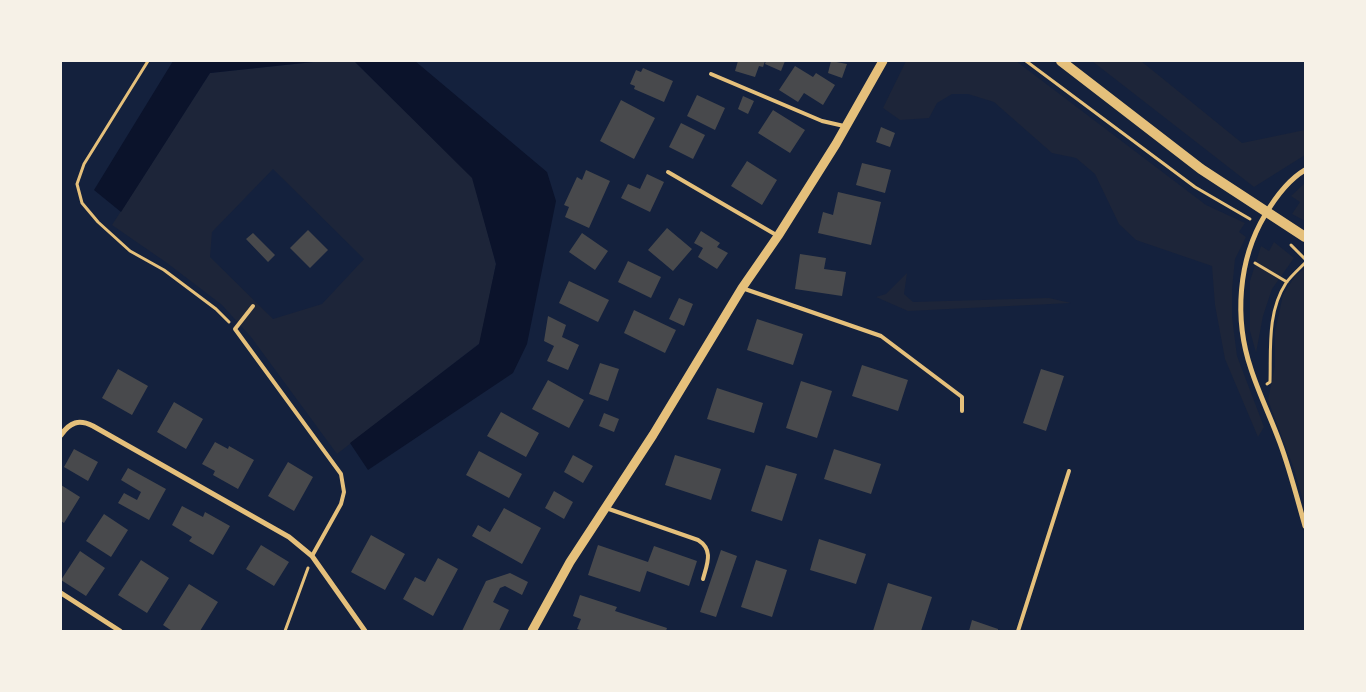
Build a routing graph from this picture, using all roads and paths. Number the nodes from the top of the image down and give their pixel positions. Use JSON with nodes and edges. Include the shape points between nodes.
{"nodes":[{"id":1,"x":148,"y":61,"type":"edge"},
{"id":2,"x":883,"y":61,"type":"edge"},
{"id":3,"x":1026,"y":61,"type":"edge"},
{"id":4,"x":1062,"y":61,"type":"edge"},
{"id":5,"x":711,"y":74,"type":"dead end"},
{"id":6,"x":846,"y":127,"type":"junction"},
{"id":7,"x":1305,"y":170,"type":"edge"},
{"id":8,"x":668,"y":172,"type":"dead end"},
{"id":9,"x":1253,"y":221,"type":"dead end"},
{"id":10,"x":778,"y":236,"type":"junction"},
{"id":11,"x":1305,"y":237,"type":"edge"},
{"id":12,"x":1285,"y":241,"type":"dead end"},
{"id":13,"x":1247,"y":258,"type":"junction"},
{"id":14,"x":1305,"y":261,"type":"edge"},
{"id":15,"x":1287,"y":282,"type":"junction"},
{"id":16,"x":742,"y":288,"type":"junction"},
{"id":17,"x":253,"y":306,"type":"dead end"},
{"id":18,"x":235,"y":330,"type":"junction"},
{"id":19,"x":1260,"y":392,"type":"junction"},
{"id":20,"x":962,"y":412,"type":"dead end"},
{"id":21,"x":61,"y":435,"type":"edge"},
{"id":22,"x":1070,"y":471,"type":"dead end"},
{"id":23,"x":604,"y":508,"type":"junction"},
{"id":24,"x":1305,"y":526,"type":"edge"},
{"id":25,"x":312,"y":556,"type":"junction"},
{"id":26,"x":703,"y":580,"type":"dead end"},
{"id":27,"x":61,"y":593,"type":"edge"},
{"id":28,"x":120,"y":631,"type":"edge"},
{"id":29,"x":285,"y":631,"type":"edge"},
{"id":30,"x":365,"y":631,"type":"edge"},
{"id":31,"x":532,"y":631,"type":"edge"},
{"id":32,"x":1018,"y":631,"type":"edge"}],
"edges":[{"from":1,"to":18,"type":"path","via":[[84,164],[77,184],[82,203],[130,251],[164,270],[216,309]]},
{"from":2,"to":6,"type":"street"},
{"from":3,"to":9,"type":"path","via":[[1195,187]]},
{"from":4,"to":11,"type":"main road","via":[[1201,169]]},
{"from":5,"to":6,"type":"lane","via":[[822,121]]},
{"from":6,"to":10,"type":"street"},
{"from":7,"to":13,"type":"street","via":[[1282,190],[1261,222]]},
{"from":8,"to":10,"type":"lane"},
{"from":10,"to":16,"type":"street"},
{"from":12,"to":14,"type":"path"},
{"from":13,"to":15,"type":"path"},
{"from":13,"to":19,"type":"street","via":[[1242,279],[1242,332],[1250,368]]},
{"from":14,"to":15,"type":"path"},
{"from":15,"to":19,"type":"path","via":[[1273,318],[1270,382]]},
{"from":16,"to":20,"type":"lane","via":[[881,336],[962,396]]},
{"from":16,"to":23,"type":"street","via":[[653,435]]},
{"from":17,"to":18,"type":"lane"},
{"from":18,"to":25,"type":"lane","via":[[341,474],[344,492],[341,504]]},
{"from":19,"to":24,"type":"street","via":[[1280,443]]},
{"from":21,"to":25,"type":"street","via":[[67,426],[85,422],[282,533]]},
{"from":22,"to":32,"type":"lane"},
{"from":23,"to":26,"type":"lane","via":[[704,543],[708,560]]},
{"from":23,"to":31,"type":"street"},
{"from":25,"to":29,"type":"path"},
{"from":25,"to":30,"type":"street"},
{"from":27,"to":28,"type":"street"}]}
